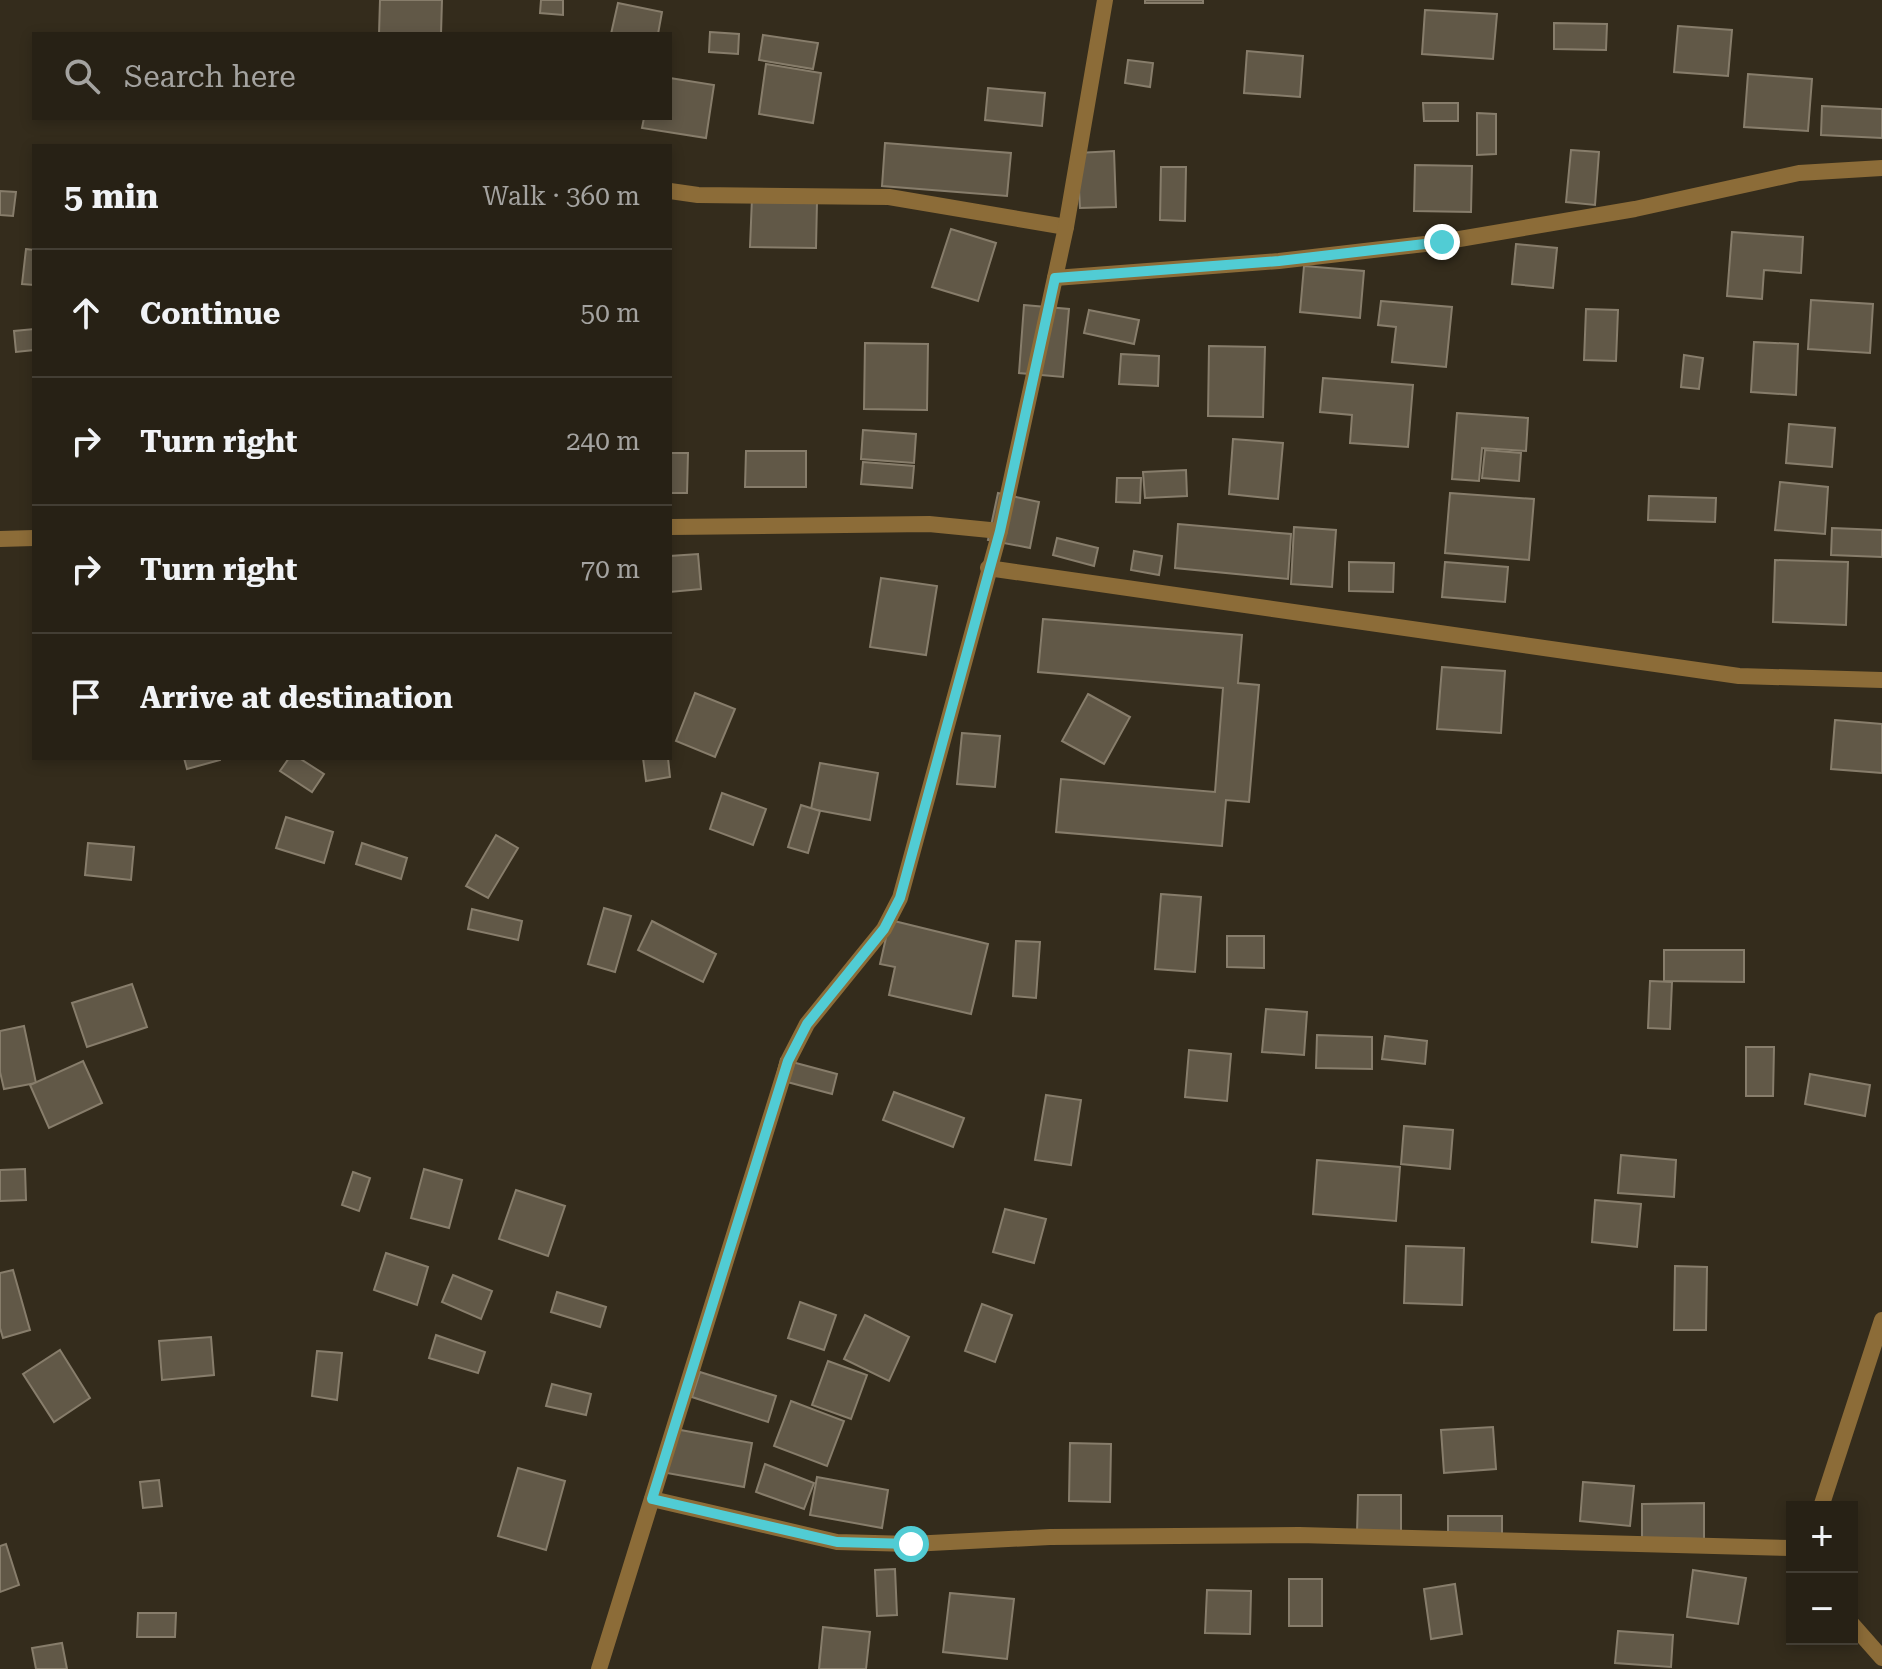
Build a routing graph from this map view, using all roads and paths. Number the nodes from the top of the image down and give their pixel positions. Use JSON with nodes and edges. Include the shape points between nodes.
{"nodes":[{"id":1,"x":1105,"y":0,"type":"edge"},
{"id":2,"x":1882,"y":168,"type":"edge"},
{"id":3,"x":672,"y":191,"type":"edge"},
{"id":4,"x":1066,"y":227,"type":"junction"},
{"id":5,"x":1055,"y":278,"type":"junction"},
{"id":6,"x":672,"y":527,"type":"edge"},
{"id":7,"x":1000,"y":531,"type":"junction"},
{"id":8,"x":32,"y":538,"type":"edge"},
{"id":9,"x":0,"y":539,"type":"edge"},
{"id":10,"x":988,"y":568,"type":"junction"},
{"id":11,"x":1882,"y":680,"type":"edge"},
{"id":12,"x":1882,"y":1320,"type":"edge"},
{"id":13,"x":652,"y":1499,"type":"junction"},
{"id":14,"x":1823,"y":1501,"type":"edge"},
{"id":15,"x":1786,"y":1548,"type":"edge"},
{"id":16,"x":1858,"y":1631,"type":"edge"},
{"id":17,"x":1882,"y":1658,"type":"edge"},
{"id":18,"x":599,"y":1669,"type":"edge"}],
"edges":[{"from":1,"to":4,"type":"street"},
{"from":2,"to":5,"type":"street","via":[[1799,173],[1635,209],[1442,242]]},
{"from":3,"to":4,"type":"street","via":[[889,197]]},
{"from":4,"to":5,"type":"street"},
{"from":5,"to":7,"type":"street"},
{"from":6,"to":7,"type":"street","via":[[929,524]]},
{"from":7,"to":10,"type":"street"},
{"from":8,"to":9,"type":"street"},
{"from":10,"to":11,"type":"street","via":[[1739,676]]},
{"from":10,"to":13,"type":"street","via":[[900,898],[884,929],[807,1024],[788,1061]]},
{"from":12,"to":14,"type":"street"},
{"from":13,"to":15,"type":"street","via":[[837,1542],[1299,1535]]},
{"from":13,"to":18,"type":"street"},
{"from":16,"to":17,"type":"street"}]}
